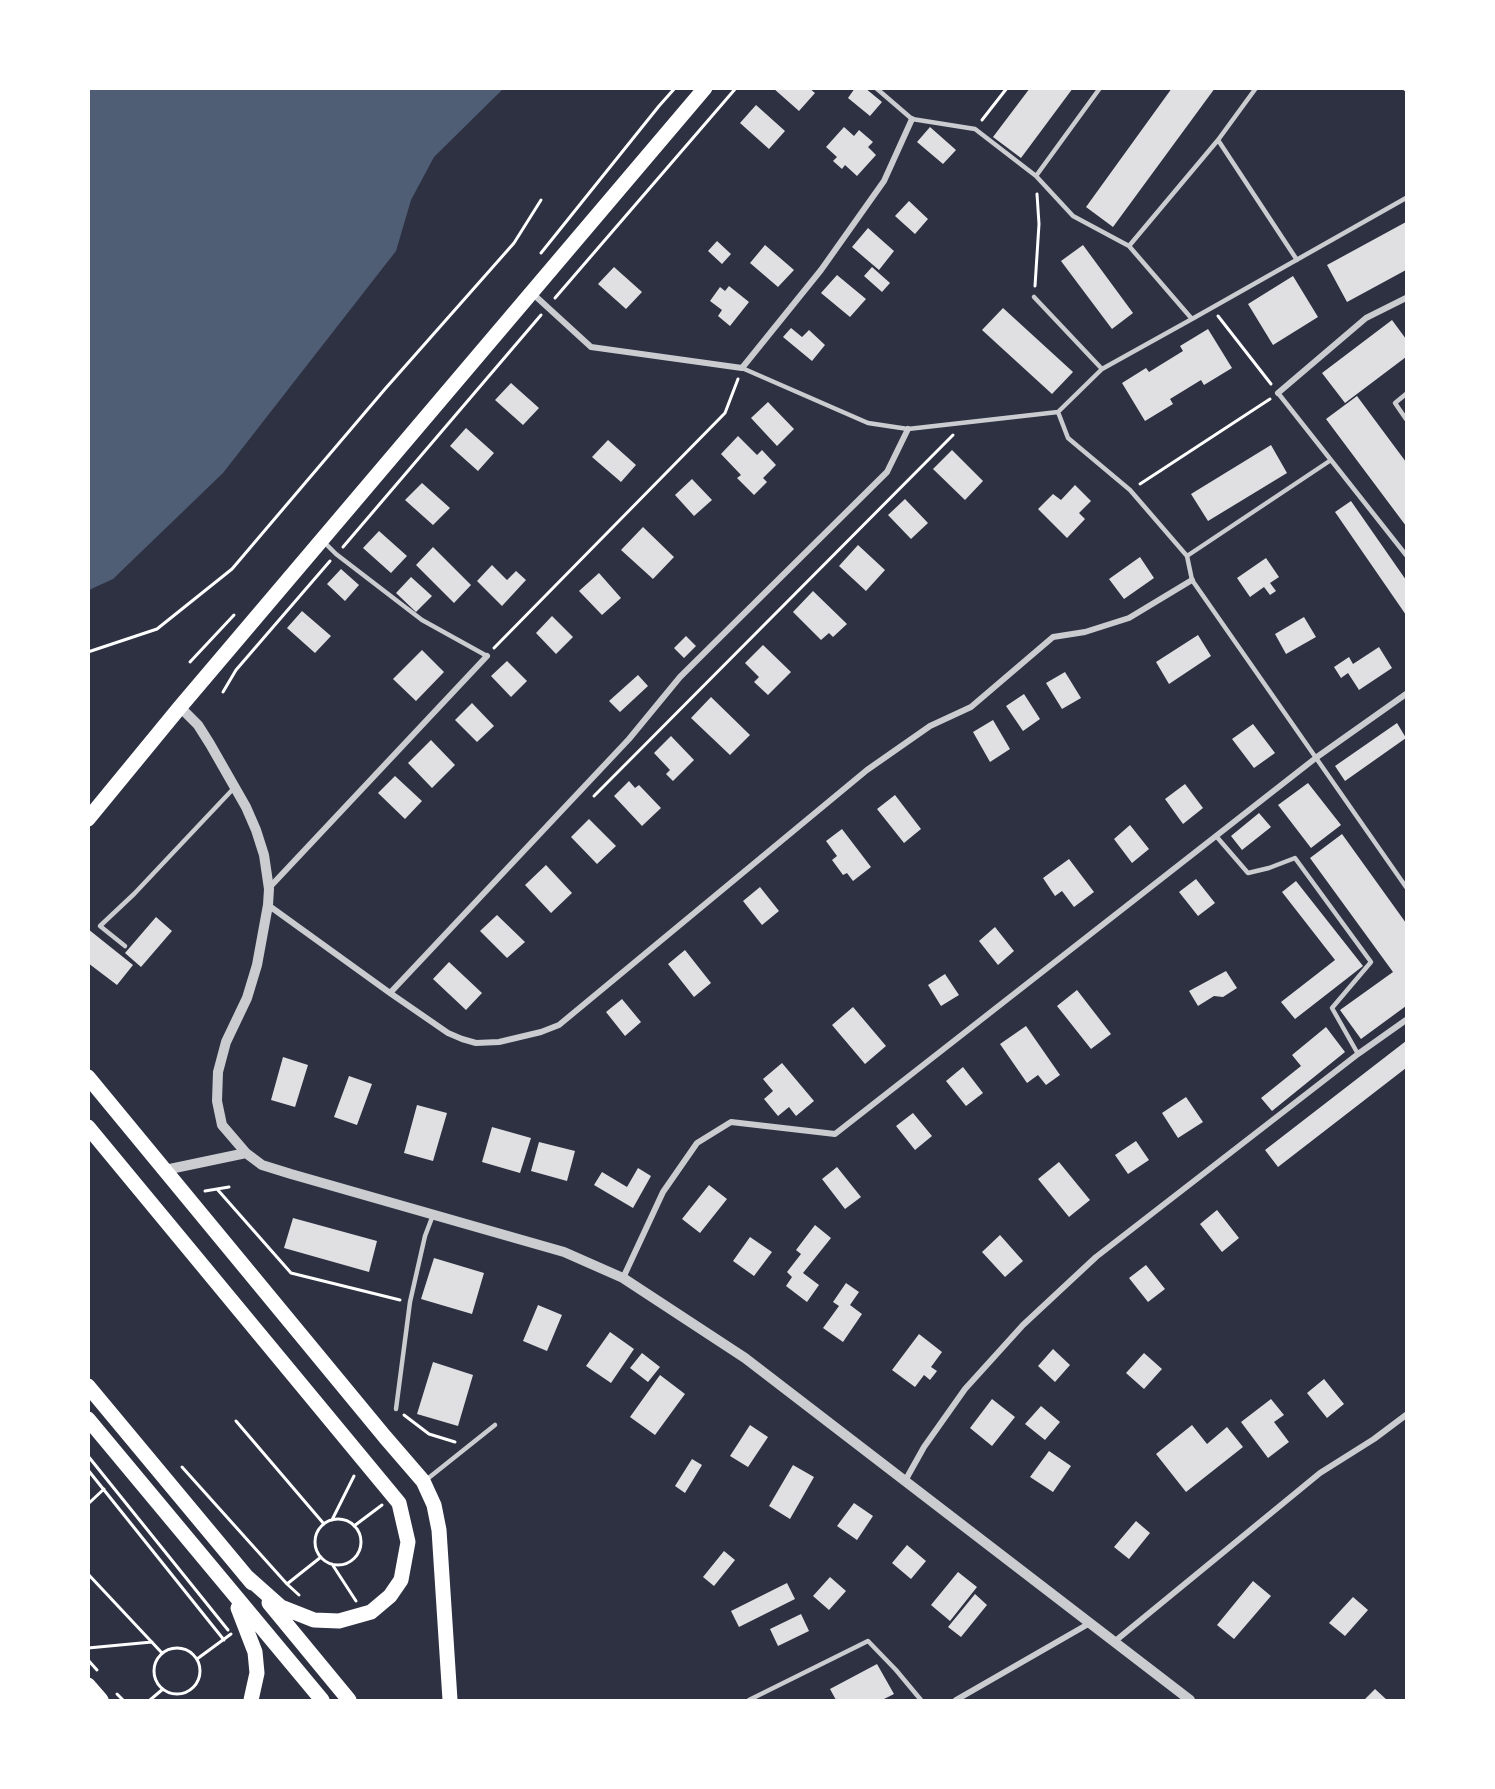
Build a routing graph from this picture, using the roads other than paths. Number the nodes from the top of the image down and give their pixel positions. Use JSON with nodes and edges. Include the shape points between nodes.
{"nodes":[{"id":1,"x":705,"y":88,"type":"edge"},
{"id":2,"x":876,"y":88,"type":"edge"},
{"id":3,"x":1100,"y":88,"type":"edge"},
{"id":4,"x":1256,"y":88,"type":"edge"},
{"id":5,"x":912,"y":119,"type":"junction"},
{"id":6,"x":1218,"y":141,"type":"junction"},
{"id":7,"x":1036,"y":176,"type":"junction"},
{"id":8,"x":1407,"y":198,"type":"edge"},
{"id":9,"x":1129,"y":246,"type":"junction"},
{"id":10,"x":1297,"y":260,"type":"junction"},
{"id":11,"x":532,"y":293,"type":"junction"},
{"id":12,"x":1034,"y":297,"type":"road end"},
{"id":13,"x":1407,"y":298,"type":"edge"},
{"id":14,"x":1192,"y":319,"type":"junction"},
{"id":15,"x":742,"y":368,"type":"junction"},
{"id":16,"x":1102,"y":369,"type":"junction"},
{"id":17,"x":1278,"y":393,"type":"joint"},
{"id":18,"x":1407,"y":394,"type":"edge"},
{"id":19,"x":1058,"y":412,"type":"junction"},
{"id":20,"x":1407,"y":419,"type":"edge"},
{"id":21,"x":908,"y":429,"type":"junction"},
{"id":22,"x":1331,"y":460,"type":"junction"},
{"id":23,"x":322,"y":540,"type":"junction"},
{"id":24,"x":1407,"y":555,"type":"edge"},
{"id":25,"x":1187,"y":556,"type":"junction"},
{"id":26,"x":1192,"y":580,"type":"junction"},
{"id":27,"x":487,"y":656,"type":"joint"},
{"id":28,"x":1407,"y":694,"type":"edge"},
{"id":29,"x":180,"y":707,"type":"junction"},
{"id":30,"x":1317,"y":757,"type":"junction"},
{"id":31,"x":234,"y":788,"type":"junction"},
{"id":32,"x":88,"y":819,"type":"edge"},
{"id":33,"x":1216,"y":836,"type":"junction"},
{"id":34,"x":1407,"y":887,"type":"edge"},
{"id":35,"x":269,"y":889,"type":"junction"},
{"id":36,"x":268,"y":905,"type":"junction"},
{"id":37,"x":125,"y":946,"type":"dead end"},
{"id":38,"x":390,"y":993,"type":"junction"},
{"id":39,"x":1407,"y":1020,"type":"edge"},
{"id":40,"x":1358,"y":1054,"type":"junction"},
{"id":41,"x":88,"y":1077,"type":"edge"},
{"id":42,"x":88,"y":1127,"type":"edge"},
{"id":43,"x":246,"y":1153,"type":"junction"},
{"id":44,"x":165,"y":1170,"type":"junction"},
{"id":45,"x":433,"y":1215,"type":"junction"},
{"id":46,"x":623,"y":1278,"type":"junction"},
{"id":47,"x":88,"y":1386,"type":"edge"},
{"id":48,"x":396,"y":1409,"type":"road end"},
{"id":49,"x":1407,"y":1415,"type":"edge"},
{"id":50,"x":88,"y":1419,"type":"edge"},
{"id":51,"x":495,"y":1425,"type":"dead end"},
{"id":52,"x":423,"y":1481,"type":"junction"},
{"id":53,"x":905,"y":1481,"type":"junction"},
{"id":54,"x":245,"y":1575,"type":"junction"},
{"id":55,"x":231,"y":1592,"type":"junction"},
{"id":56,"x":1090,"y":1623,"type":"junction"},
{"id":57,"x":1114,"y":1642,"type":"junction"},
{"id":58,"x":88,"y":1685,"type":"edge"},
{"id":59,"x":102,"y":1701,"type":"edge"},
{"id":60,"x":251,"y":1701,"type":"edge"},
{"id":61,"x":322,"y":1701,"type":"edge"},
{"id":62,"x":350,"y":1701,"type":"edge"},
{"id":63,"x":450,"y":1701,"type":"edge"},
{"id":64,"x":749,"y":1701,"type":"edge"},
{"id":65,"x":921,"y":1701,"type":"edge"},
{"id":66,"x":956,"y":1701,"type":"edge"},
{"id":67,"x":1191,"y":1701,"type":"edge"}],
"edges":[{"from":1,"to":11,"type":"main road"},
{"from":2,"to":5,"type":"lane"},
{"from":3,"to":7,"type":"lane"},
{"from":4,"to":6,"type":"lane"},
{"from":5,"to":7,"type":"lane","via":[[975,129]]},
{"from":5,"to":15,"type":"street","via":[[884,181],[821,270]]},
{"from":6,"to":9,"type":"lane"},
{"from":6,"to":10,"type":"lane"},
{"from":7,"to":9,"type":"lane","via":[[1073,216]]},
{"from":8,"to":10,"type":"lane"},
{"from":9,"to":14,"type":"lane"},
{"from":10,"to":14,"type":"lane"},
{"from":11,"to":15,"type":"street","via":[[591,347]]},
{"from":11,"to":23,"type":"main road"},
{"from":12,"to":16,"type":"lane"},
{"from":13,"to":17,"type":"street","via":[[1366,318]]},
{"from":14,"to":16,"type":"lane"},
{"from":15,"to":21,"type":"lane","via":[[868,423]]},
{"from":16,"to":19,"type":"lane"},
{"from":17,"to":22,"type":"lane"},
{"from":18,"to":20,"type":"lane","via":[[1395,403]]},
{"from":19,"to":21,"type":"lane"},
{"from":19,"to":25,"type":"lane","via":[[1068,438],[1130,490]]},
{"from":21,"to":38,"type":"street","via":[[887,472],[680,677],[629,739]]},
{"from":22,"to":24,"type":"lane"},
{"from":22,"to":25,"type":"lane"},
{"from":23,"to":27,"type":"lane","via":[[422,620]]},
{"from":23,"to":29,"type":"main road"},
{"from":25,"to":26,"type":"lane"},
{"from":26,"to":30,"type":"lane"},
{"from":26,"to":38,"type":"street","via":[[1129,618],[1053,637],[971,707],[930,726],[867,770],[559,1025],[518,1038],[476,1043],[447,1033]]},
{"from":27,"to":35,"type":"street"},
{"from":28,"to":30,"type":"street"},
{"from":29,"to":31,"type":"street","via":[[198,725]]},
{"from":29,"to":32,"type":"main road"},
{"from":30,"to":33,"type":"street"},
{"from":30,"to":34,"type":"lane"},
{"from":31,"to":35,"type":"street","via":[[256,830]]},
{"from":31,"to":37,"type":"lane","via":[[100,926]]},
{"from":33,"to":40,"type":"lane","via":[[1248,873],[1295,858],[1371,962],[1332,1008]]},
{"from":33,"to":46,"type":"street","via":[[835,1134],[731,1122],[697,1143],[663,1191]]},
{"from":35,"to":36,"type":"street"},
{"from":36,"to":38,"type":"street"},
{"from":36,"to":43,"type":"street","via":[[257,965],[218,1072],[217,1101],[222,1125]]},
{"from":39,"to":40,"type":"street"},
{"from":40,"to":53,"type":"street","via":[[1096,1257],[1023,1325],[965,1389]]},
{"from":41,"to":44,"type":"main road"},
{"from":42,"to":54,"type":"main road","via":[[399,1503],[408,1542],[401,1580],[371,1612],[339,1621],[314,1620],[281,1607]]},
{"from":43,"to":44,"type":"street"},
{"from":43,"to":45,"type":"street","via":[[262,1165]]},
{"from":44,"to":52,"type":"main road"},
{"from":45,"to":46,"type":"street","via":[[564,1252]]},
{"from":45,"to":48,"type":"lane","via":[[410,1302]]},
{"from":46,"to":53,"type":"street","via":[[745,1359]]},
{"from":47,"to":54,"type":"main road"},
{"from":49,"to":57,"type":"street","via":[[1320,1473]]},
{"from":50,"to":55,"type":"main road"},
{"from":51,"to":52,"type":"lane"},
{"from":52,"to":63,"type":"main road","via":[[440,1530]]},
{"from":53,"to":56,"type":"street"},
{"from":54,"to":62,"type":"main road"},
{"from":55,"to":60,"type":"main road","via":[[255,1652],[257,1673]]},
{"from":55,"to":61,"type":"main road"},
{"from":56,"to":57,"type":"street"},
{"from":56,"to":66,"type":"street"},
{"from":57,"to":67,"type":"street"},
{"from":58,"to":59,"type":"main road"},
{"from":64,"to":65,"type":"lane","via":[[868,1641]]}]}
